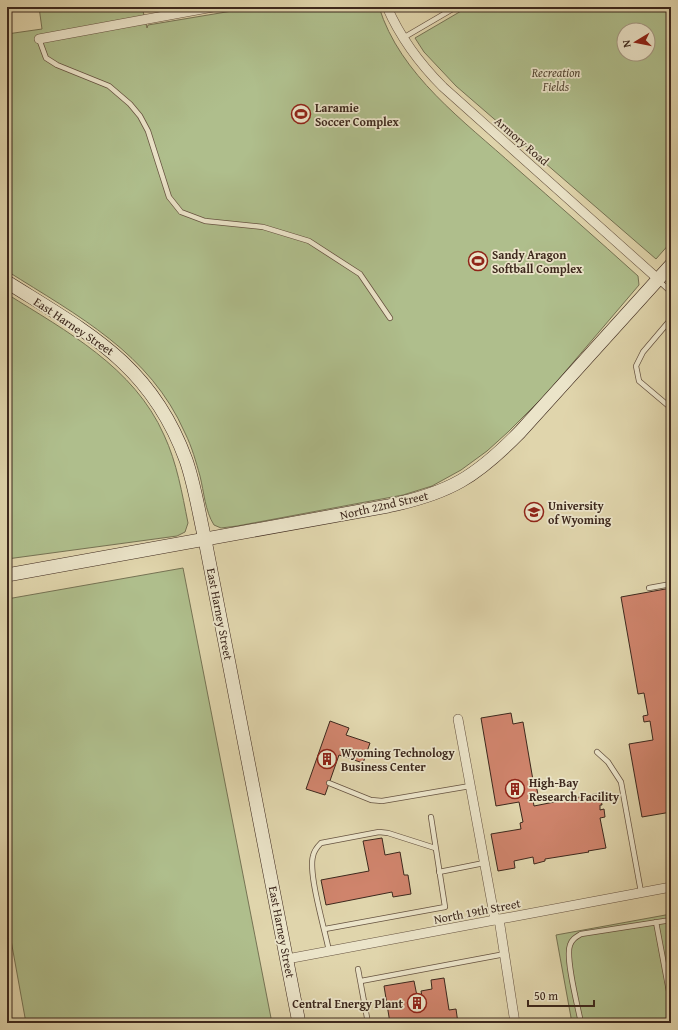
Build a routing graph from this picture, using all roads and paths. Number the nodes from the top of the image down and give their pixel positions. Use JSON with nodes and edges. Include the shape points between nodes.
{"nodes":[{"id":1,"x":213,"y":7,"type":"edge"},
{"id":2,"x":387,"y":7,"type":"edge"},
{"id":3,"x":456,"y":7,"type":"edge"},
{"id":4,"x":403,"y":38,"type":"junction"},
{"id":5,"x":39,"y":39,"type":"joint"},
{"id":6,"x":671,"y":265,"type":"edge"},
{"id":7,"x":658,"y":279,"type":"junction"},
{"id":8,"x":7,"y":282,"type":"edge"},
{"id":9,"x":671,"y":292,"type":"edge"},
{"id":10,"x":390,"y":318,"type":"dead end"},
{"id":11,"x":671,"y":318,"type":"edge"},
{"id":12,"x":671,"y":408,"type":"edge"},
{"id":13,"x":205,"y":540,"type":"junction"},
{"id":14,"x":7,"y":575,"type":"edge"},
{"id":15,"x":671,"y":584,"type":"edge"},
{"id":16,"x":649,"y":588,"type":"dead end"},
{"id":17,"x":458,"y":720,"type":"dead end"},
{"id":18,"x":597,"y":752,"type":"dead end"},
{"id":19,"x":329,"y":783,"type":"dead end"},
{"id":20,"x":470,"y":786,"type":"junction"},
{"id":21,"x":431,"y":817,"type":"dead end"},
{"id":22,"x":435,"y":848,"type":"junction"},
{"id":23,"x":484,"y":862,"type":"junction"},
{"id":24,"x":439,"y":872,"type":"junction"},
{"id":25,"x":671,"y":887,"type":"edge"},
{"id":26,"x":641,"y":892,"type":"junction"},
{"id":27,"x":497,"y":920,"type":"junction"},
{"id":28,"x":671,"y":920,"type":"edge"},
{"id":29,"x":656,"y":922,"type":"junction"},
{"id":30,"x":325,"y":929,"type":"junction"},
{"id":31,"x":329,"y":951,"type":"junction"},
{"id":32,"x":505,"y":954,"type":"junction"},
{"id":33,"x":287,"y":959,"type":"junction"},
{"id":34,"x":358,"y":969,"type":"dead end"},
{"id":35,"x":361,"y":981,"type":"junction"},
{"id":36,"x":671,"y":1002,"type":"edge"},
{"id":37,"x":299,"y":1023,"type":"edge"},
{"id":38,"x":368,"y":1023,"type":"edge"},
{"id":39,"x":515,"y":1023,"type":"edge"},
{"id":40,"x":581,"y":1023,"type":"edge"}],
"edges":[{"from":1,"to":5,"type":"street"},
{"from":2,"to":4,"type":"street","name":"Armory Road"},
{"from":3,"to":4,"type":"lane"},
{"from":4,"to":7,"type":"street","name":"Armory Road","via":[[421,66],[443,87]]},
{"from":5,"to":10,"type":"lane","via":[[46,58],[109,86],[140,116],[148,131],[170,197],[181,212],[205,222],[263,227],[309,241],[360,274]]},
{"from":6,"to":7,"type":"main road","name":"North 22nd Street"},
{"from":7,"to":9,"type":"lane"},
{"from":7,"to":13,"type":"main road","name":"North 22nd Street","via":[[520,432],[490,461],[460,482],[413,501]]},
{"from":8,"to":13,"type":"main road","name":"East Harney Street","via":[[115,353],[147,388],[175,434],[186,461]]},
{"from":11,"to":12,"type":"lane","via":[[643,352],[636,366],[640,381]]},
{"from":13,"to":14,"type":"main road","name":"North 22nd Street"},
{"from":13,"to":33,"type":"main road","name":"East Harney Street"},
{"from":15,"to":16,"type":"lane"},
{"from":17,"to":20,"type":"street"},
{"from":18,"to":26,"type":"lane","via":[[608,762],[621,782]]},
{"from":19,"to":20,"type":"lane","via":[[371,800],[382,801]]},
{"from":20,"to":23,"type":"street"},
{"from":21,"to":22,"type":"lane"},
{"from":22,"to":24,"type":"lane"},
{"from":22,"to":30,"type":"lane","via":[[379,832],[321,843],[312,858],[312,871]]},
{"from":23,"to":24,"type":"lane"},
{"from":23,"to":27,"type":"street"},
{"from":24,"to":30,"type":"lane","via":[[445,907]]},
{"from":25,"to":26,"type":"street","name":"North 19th Street"},
{"from":26,"to":27,"type":"street","name":"North 19th Street"},
{"from":27,"to":31,"type":"street","name":"North 19th Street"},
{"from":27,"to":32,"type":"street"},
{"from":28,"to":29,"type":"lane"},
{"from":29,"to":36,"type":"lane"},
{"from":29,"to":40,"type":"lane","via":[[581,934],[570,943],[569,956]]},
{"from":30,"to":31,"type":"lane"},
{"from":31,"to":33,"type":"street","name":"North 19th Street"},
{"from":32,"to":35,"type":"lane"},
{"from":32,"to":39,"type":"street"},
{"from":33,"to":37,"type":"main road","name":"East Harney Street"},
{"from":34,"to":35,"type":"lane"},
{"from":35,"to":38,"type":"lane"}]}
